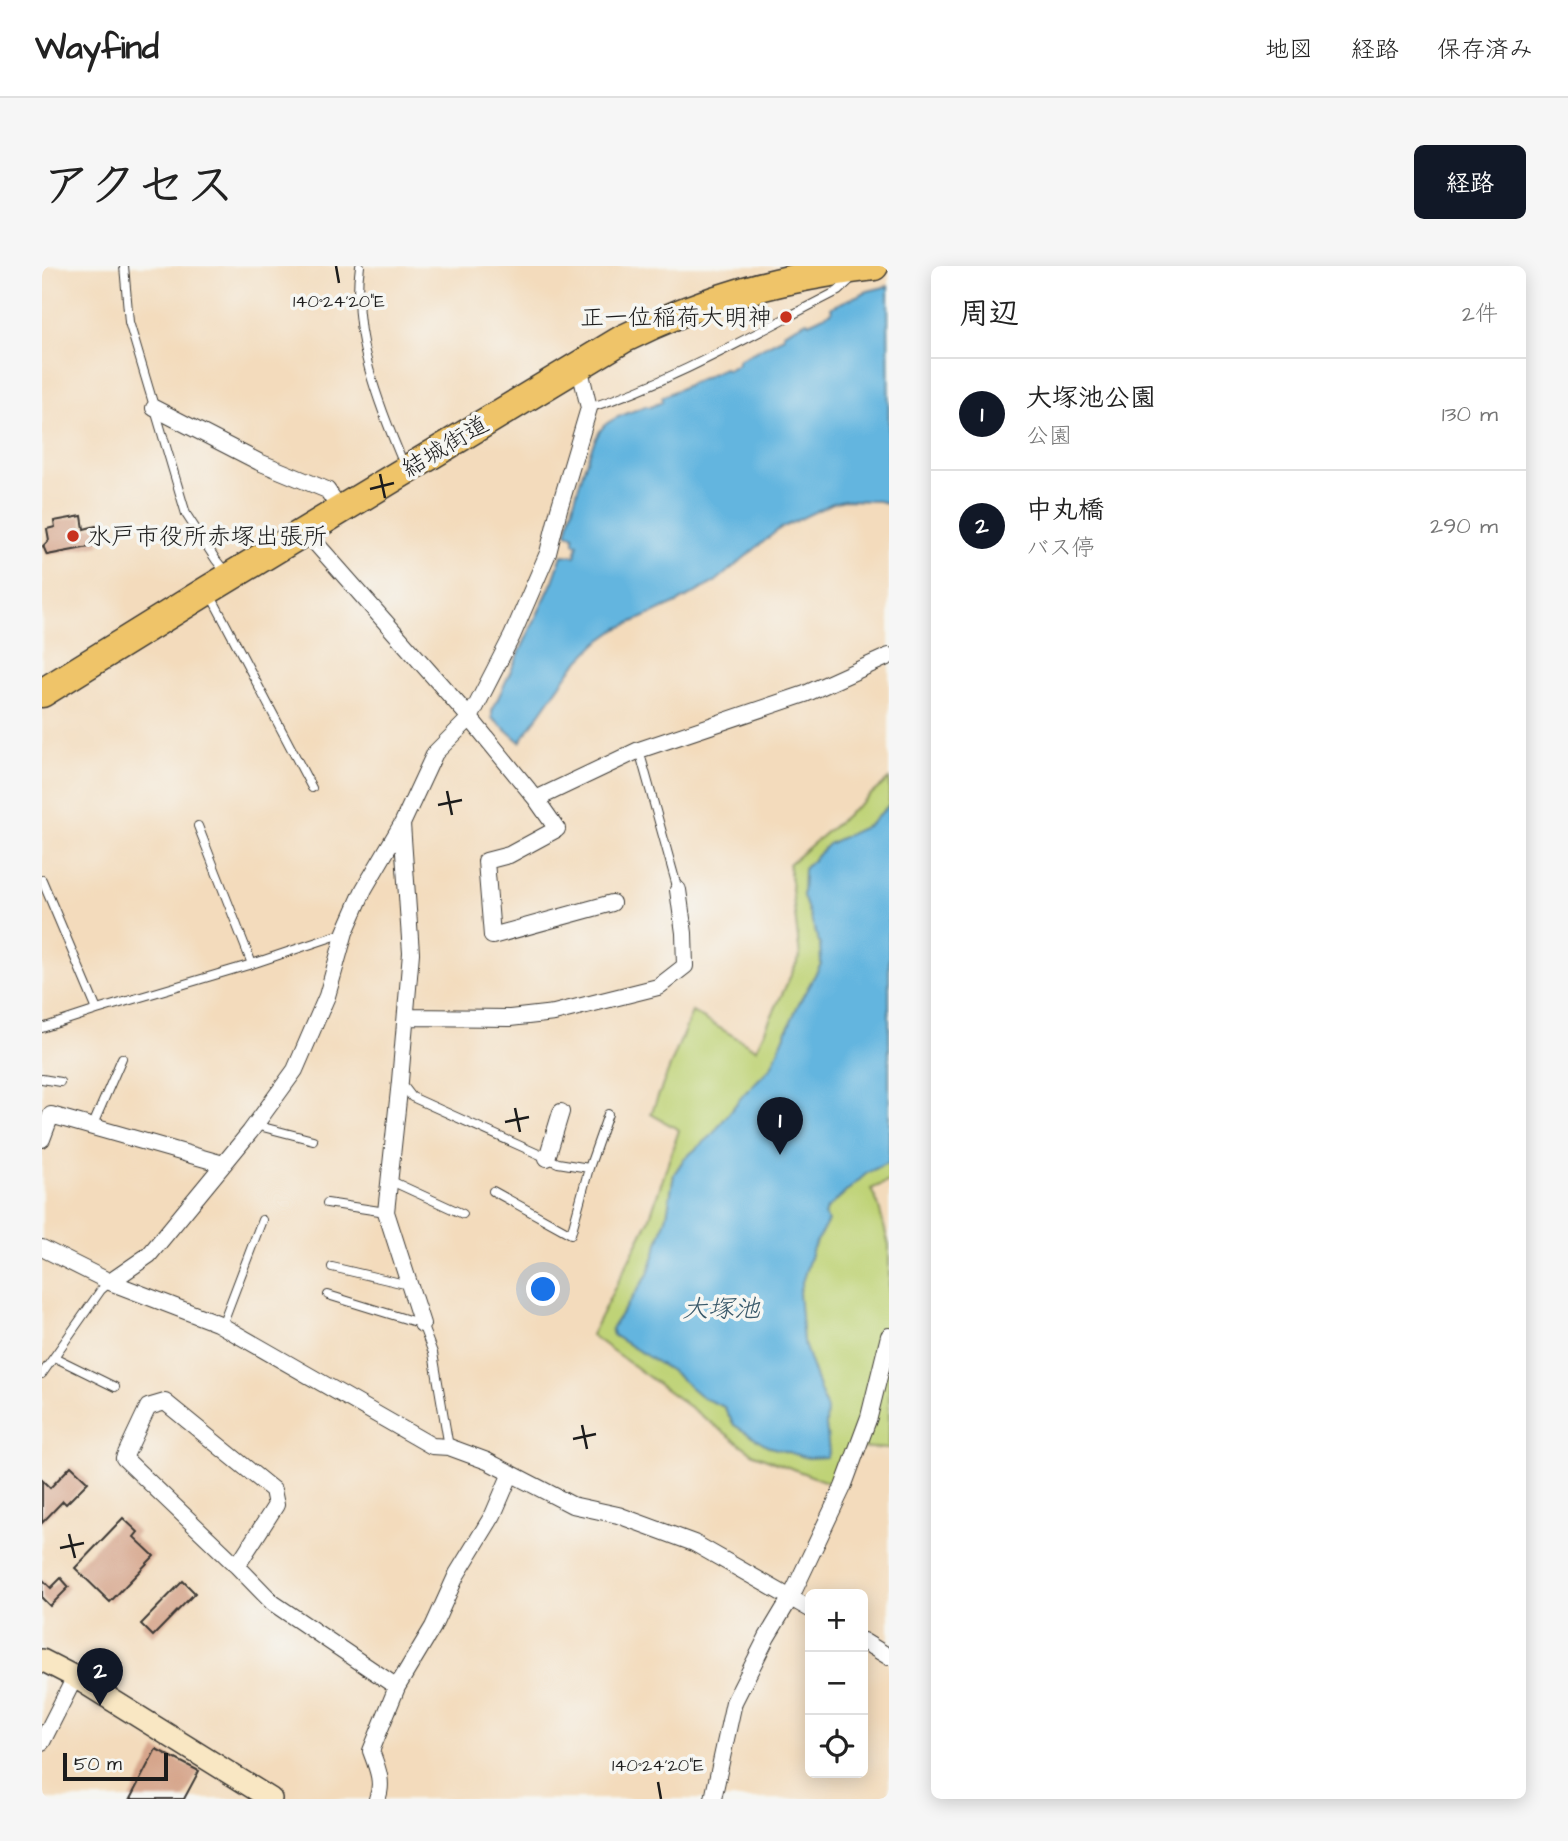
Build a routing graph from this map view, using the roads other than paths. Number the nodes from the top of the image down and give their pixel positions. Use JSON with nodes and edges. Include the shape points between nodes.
{"nodes":[{"id":1,"x":124,"y":266,"type":"edge"},
{"id":2,"x":360,"y":266,"type":"edge"},
{"id":3,"x":864,"y":267,"type":"edge"},
{"id":4,"x":802,"y":271,"type":"edge"},
{"id":5,"x":572,"y":369,"type":"junction"},
{"id":6,"x":154,"y":408,"type":"junction"},
{"id":7,"x":589,"y":408,"type":"junction"},
{"id":8,"x":407,"y":469,"type":"junction"},
{"id":9,"x":341,"y":510,"type":"junction"},
{"id":10,"x":305,"y":531,"type":"junction"},
{"id":11,"x":218,"y":583,"type":"junction"},
{"id":12,"x":889,"y":656,"type":"edge"},
{"id":13,"x":42,"y":693,"type":"edge"},
{"id":14,"x":470,"y":718,"type":"junction"},
{"id":15,"x":639,"y":750,"type":"junction"},
{"id":16,"x":312,"y":788,"type":"dead end"},
{"id":17,"x":536,"y":799,"type":"junction"},
{"id":18,"x":402,"y":824,"type":"junction"},
{"id":19,"x":198,"y":826,"type":"dead end"},
{"id":20,"x":42,"y":880,"type":"edge"},
{"id":21,"x":678,"y":890,"type":"joint"},
{"id":22,"x":612,"y":903,"type":"dead end"},
{"id":23,"x":345,"y":933,"type":"junction"},
{"id":24,"x":253,"y":964,"type":"junction"},
{"id":25,"x":97,"y":1010,"type":"junction"},
{"id":26,"x":407,"y":1017,"type":"junction"},
{"id":27,"x":42,"y":1028,"type":"edge"},
{"id":28,"x":122,"y":1058,"type":"dead end"},
{"id":29,"x":42,"y":1079,"type":"edge"},
{"id":30,"x":60,"y":1082,"type":"dead end"},
{"id":31,"x":400,"y":1082,"type":"junction"},
{"id":32,"x":561,"y":1112,"type":"dead end"},
{"id":33,"x":608,"y":1114,"type":"dead end"},
{"id":34,"x":254,"y":1125,"type":"junction"},
{"id":35,"x":92,"y":1127,"type":"junction"},
{"id":36,"x":42,"y":1139,"type":"edge"},
{"id":37,"x":313,"y":1140,"type":"dead end"},
{"id":38,"x":547,"y":1158,"type":"junction"},
{"id":39,"x":223,"y":1164,"type":"junction"},
{"id":40,"x":589,"y":1168,"type":"junction"},
{"id":41,"x":389,"y":1180,"type":"junction"},
{"id":42,"x":494,"y":1191,"type":"dead end"},
{"id":43,"x":327,"y":1203,"type":"dead end"},
{"id":44,"x":386,"y":1212,"type":"junction"},
{"id":45,"x":463,"y":1214,"type":"dead end"},
{"id":46,"x":262,"y":1220,"type":"dead end"},
{"id":47,"x":42,"y":1248,"type":"edge"},
{"id":48,"x":332,"y":1267,"type":"dead end"},
{"id":49,"x":110,"y":1282,"type":"junction"},
{"id":50,"x":409,"y":1285,"type":"junction"},
{"id":51,"x":328,"y":1295,"type":"dead end"},
{"id":52,"x":422,"y":1324,"type":"junction"},
{"id":53,"x":222,"y":1325,"type":"junction"},
{"id":54,"x":889,"y":1336,"type":"edge"},
{"id":55,"x":54,"y":1357,"type":"junction"},
{"id":56,"x":42,"y":1374,"type":"edge"},
{"id":57,"x":115,"y":1387,"type":"dead end"},
{"id":58,"x":449,"y":1447,"type":"junction"},
{"id":59,"x":511,"y":1474,"type":"junction"},
{"id":60,"x":237,"y":1566,"type":"junction"},
{"id":61,"x":791,"y":1597,"type":"junction"},
{"id":62,"x":805,"y":1606,"type":"edge"},
{"id":63,"x":868,"y":1644,"type":"edge"},
{"id":64,"x":889,"y":1657,"type":"edge"},
{"id":65,"x":42,"y":1660,"type":"edge"},
{"id":66,"x":75,"y":1677,"type":"junction"},
{"id":67,"x":397,"y":1687,"type":"junction"},
{"id":68,"x":42,"y":1742,"type":"edge"},
{"id":69,"x":271,"y":1799,"type":"edge"},
{"id":70,"x":377,"y":1799,"type":"edge"},
{"id":71,"x":713,"y":1799,"type":"edge"}],
"edges":[{"from":1,"to":6,"type":"lane","via":[[129,322]]},
{"from":2,"to":8,"type":"lane","via":[[363,342],[390,431]]},
{"from":3,"to":4,"type":"highway","name":"結城街道"},
{"from":3,"to":7,"type":"lane","via":[[838,291],[636,391]]},
{"from":4,"to":5,"type":"highway","name":"結城街道","via":[[672,316]]},
{"from":5,"to":7,"type":"street","via":[[581,374]]},
{"from":5,"to":8,"type":"highway","name":"結城街道"},
{"from":6,"to":9,"type":"street","via":[[259,462],[327,490]]},
{"from":6,"to":11,"type":"lane","via":[[186,514],[215,560]]},
{"from":7,"to":14,"type":"street","via":[[548,553]]},
{"from":8,"to":9,"type":"highway","name":"結城街道"},
{"from":9,"to":10,"type":"highway","name":"結城街道"},
{"from":10,"to":11,"type":"highway","name":"結城街道"},
{"from":10,"to":14,"type":"street"},
{"from":11,"to":13,"type":"highway","name":"結城街道"},
{"from":11,"to":16,"type":"lane"},
{"from":12,"to":15,"type":"street","via":[[805,694]]},
{"from":14,"to":17,"type":"street"},
{"from":14,"to":18,"type":"street","via":[[435,753]]},
{"from":15,"to":17,"type":"street"},
{"from":15,"to":21,"type":"lane"},
{"from":17,"to":22,"type":"street","via":[[557,829],[509,855],[486,861],[492,936]]},
{"from":18,"to":23,"type":"street","via":[[364,889]]},
{"from":18,"to":26,"type":"street","via":[[411,953]]},
{"from":19,"to":24,"type":"lane"},
{"from":20,"to":25,"type":"lane"},
{"from":21,"to":26,"type":"street","via":[[685,966],[658,987],[554,1013]]},
{"from":23,"to":24,"type":"lane"},
{"from":23,"to":34,"type":"street","via":[[327,996],[295,1070]]},
{"from":24,"to":25,"type":"lane"},
{"from":25,"to":27,"type":"lane"},
{"from":26,"to":31,"type":"street"},
{"from":28,"to":35,"type":"lane"},
{"from":29,"to":30,"type":"lane"},
{"from":31,"to":38,"type":"lane","via":[[412,1097]]},
{"from":31,"to":41,"type":"street"},
{"from":32,"to":38,"type":"street"},
{"from":33,"to":40,"type":"lane"},
{"from":34,"to":37,"type":"lane"},
{"from":34,"to":39,"type":"street"},
{"from":35,"to":36,"type":"street","via":[[51,1115]]},
{"from":35,"to":39,"type":"street"},
{"from":38,"to":40,"type":"lane"},
{"from":39,"to":49,"type":"street","via":[[149,1255]]},
{"from":40,"to":42,"type":"lane","via":[[571,1234]]},
{"from":41,"to":44,"type":"street"},
{"from":41,"to":45,"type":"lane"},
{"from":43,"to":44,"type":"lane"},
{"from":44,"to":50,"type":"street"},
{"from":46,"to":53,"type":"lane"},
{"from":47,"to":49,"type":"street"},
{"from":48,"to":50,"type":"lane"},
{"from":49,"to":53,"type":"street"},
{"from":49,"to":55,"type":"lane"},
{"from":50,"to":52,"type":"street"},
{"from":51,"to":52,"type":"lane"},
{"from":52,"to":58,"type":"lane","via":[[433,1353]]},
{"from":53,"to":58,"type":"street","via":[[432,1446]]},
{"from":54,"to":61,"type":"street","via":[[857,1451]]},
{"from":55,"to":56,"type":"lane"},
{"from":55,"to":57,"type":"lane"},
{"from":58,"to":59,"type":"street"},
{"from":59,"to":61,"type":"street","via":[[572,1504],[694,1544]]},
{"from":59,"to":67,"type":"street"},
{"from":60,"to":60,"type":"street","via":[[124,1458],[148,1407],[165,1402],[273,1490],[275,1505]]},
{"from":60,"to":67,"type":"street","via":[[273,1603]]},
{"from":61,"to":62,"type":"street"},
{"from":61,"to":71,"type":"street","via":[[734,1702]]},
{"from":63,"to":64,"type":"street"},
{"from":65,"to":66,"type":"street"},
{"from":66,"to":68,"type":"street"},
{"from":66,"to":69,"type":"street"},
{"from":67,"to":70,"type":"street","via":[[370,1751],[379,1771]]}]}
